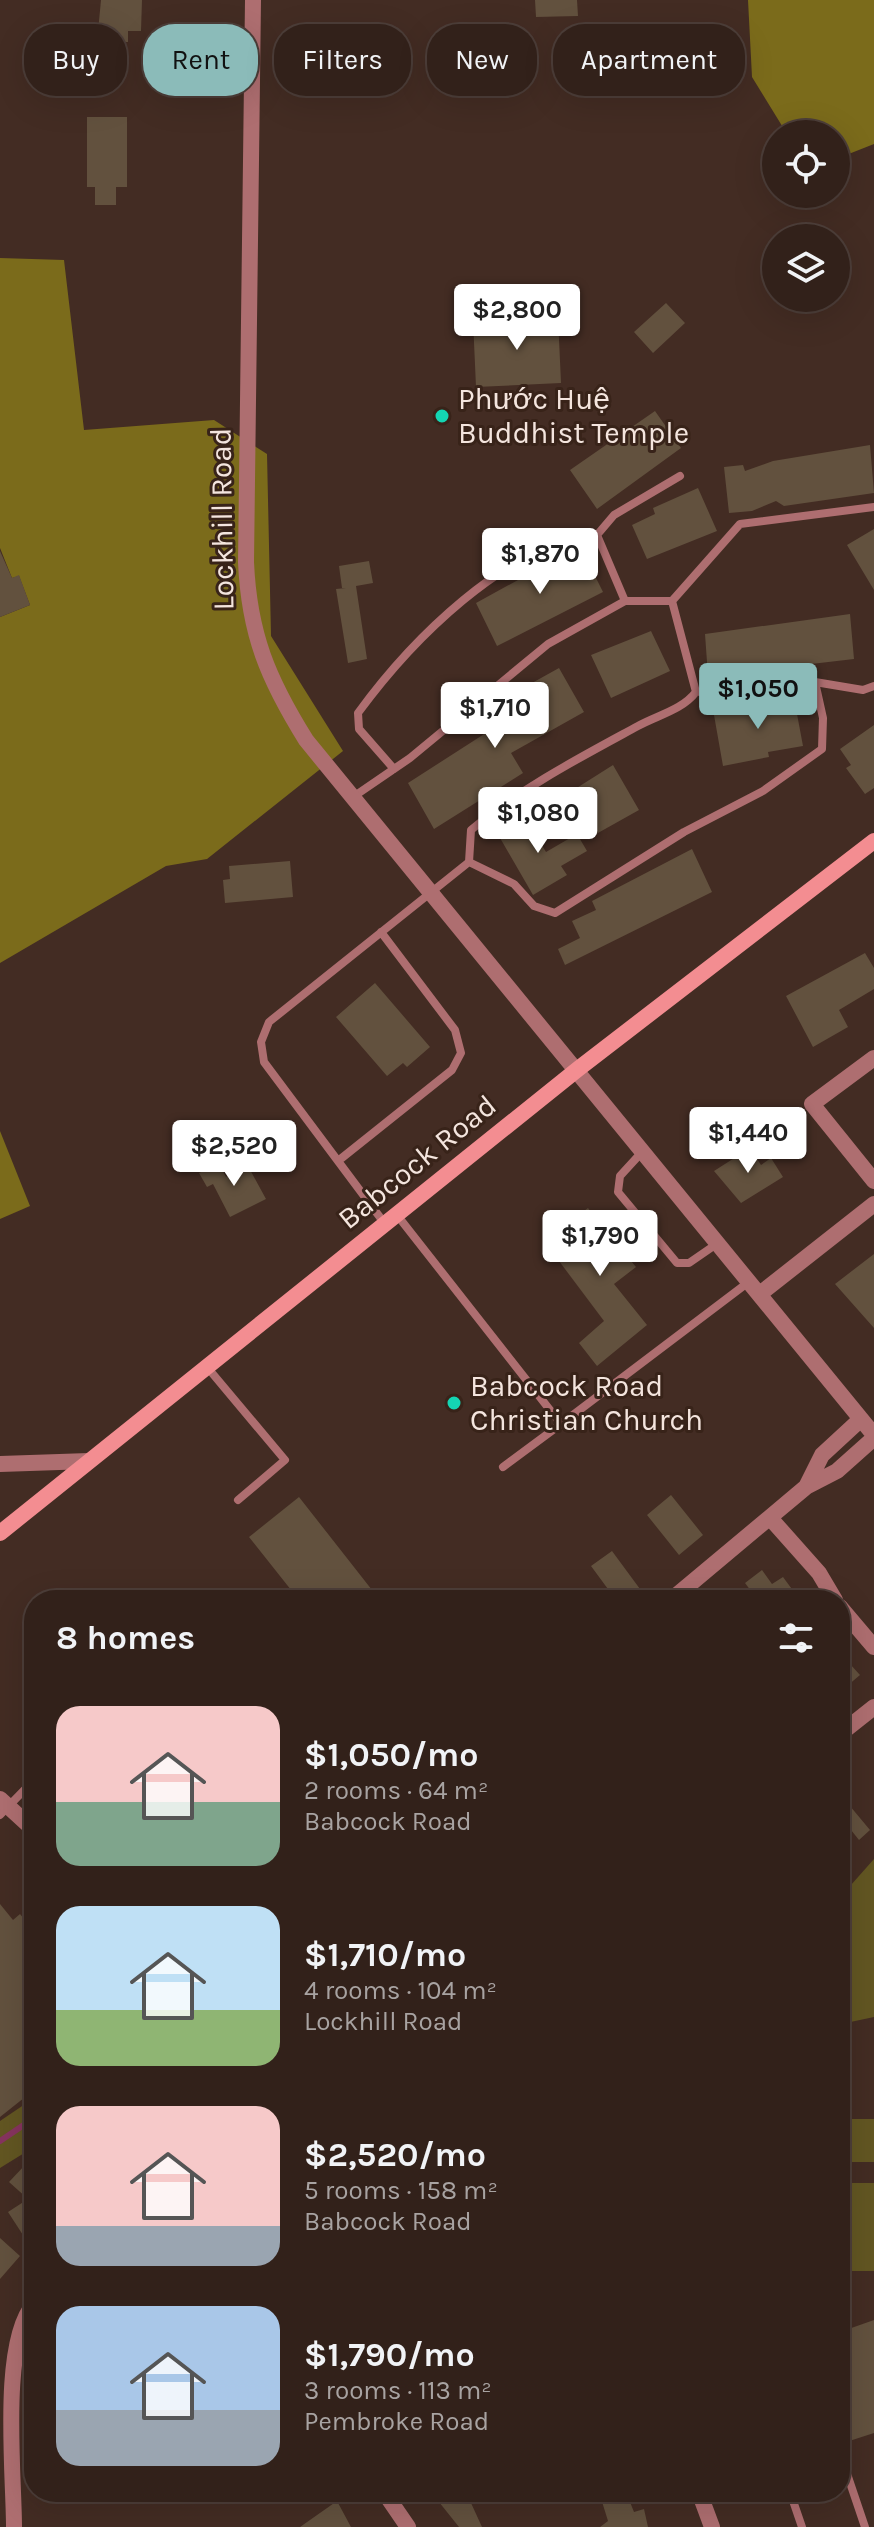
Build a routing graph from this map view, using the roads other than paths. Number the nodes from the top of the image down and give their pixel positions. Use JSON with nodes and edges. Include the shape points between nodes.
{"nodes":[{"id":1,"x":253,"y":0,"type":"edge"},
{"id":2,"x":680,"y":476,"type":"dead end"},
{"id":3,"x":874,"y":507,"type":"edge"},
{"id":4,"x":597,"y":535,"type":"junction"},
{"id":5,"x":625,"y":601,"type":"junction"},
{"id":6,"x":672,"y":601,"type":"junction"},
{"id":7,"x":815,"y":682,"type":"junction"},
{"id":8,"x":874,"y":686,"type":"edge"},
{"id":9,"x":696,"y":692,"type":"junction"},
{"id":10,"x":394,"y":769,"type":"junction"},
{"id":11,"x":353,"y":797,"type":"junction"},
{"id":12,"x":874,"y":841,"type":"edge"},
{"id":13,"x":469,"y":862,"type":"junction"},
{"id":14,"x":431,"y":891,"type":"junction"},
{"id":15,"x":381,"y":932,"type":"junction"},
{"id":16,"x":874,"y":1058,"type":"edge"},
{"id":17,"x":578,"y":1069,"type":"junction"},
{"id":18,"x":642,"y":1151,"type":"junction"},
{"id":19,"x":338,"y":1161,"type":"junction"},
{"id":20,"x":874,"y":1181,"type":"edge"},
{"id":21,"x":874,"y":1204,"type":"edge"},
{"id":22,"x":391,"y":1219,"type":"junction"},
{"id":23,"x":718,"y":1243,"type":"junction"},
{"id":24,"x":756,"y":1287,"type":"junction"},
{"id":25,"x":206,"y":1366,"type":"junction"},
{"id":26,"x":861,"y":1419,"type":"junction"},
{"id":27,"x":561,"y":1424,"type":"junction"},
{"id":28,"x":874,"y":1436,"type":"edge"},
{"id":29,"x":89,"y":1461,"type":"junction"},
{"id":30,"x":0,"y":1464,"type":"edge"},
{"id":31,"x":503,"y":1467,"type":"dead end"},
{"id":32,"x":806,"y":1487,"type":"junction"},
{"id":33,"x":238,"y":1500,"type":"dead end"},
{"id":34,"x":771,"y":1519,"type":"junction"},
{"id":35,"x":0,"y":1533,"type":"edge"},
{"id":36,"x":683,"y":1590,"type":"edge"},
{"id":37,"x":829,"y":1590,"type":"edge"},
{"id":38,"x":850,"y":1619,"type":"edge"},
{"id":39,"x":874,"y":1647,"type":"edge"},
{"id":40,"x":874,"y":1707,"type":"edge"},
{"id":41,"x":850,"y":1726,"type":"edge"},
{"id":42,"x":24,"y":1789,"type":"edge"},
{"id":43,"x":3,"y":1807,"type":"edge"},
{"id":44,"x":24,"y":1823,"type":"edge"},
{"id":45,"x":24,"y":2319,"type":"edge"},
{"id":46,"x":850,"y":2483,"type":"edge"},
{"id":47,"x":391,"y":2502,"type":"edge"},
{"id":48,"x":703,"y":2502,"type":"edge"},
{"id":49,"x":793,"y":2502,"type":"edge"},
{"id":50,"x":14,"y":2527,"type":"edge"},
{"id":51,"x":408,"y":2527,"type":"edge"},
{"id":52,"x":712,"y":2527,"type":"edge"},
{"id":53,"x":802,"y":2527,"type":"edge"},
{"id":54,"x":865,"y":2527,"type":"edge"}],
"edges":[{"from":1,"to":11,"type":"street","name":"Lockhill Road","via":[[247,587],[265,670],[306,740]]},
{"from":2,"to":4,"type":"lane","via":[[614,515]]},
{"from":3,"to":6,"type":"lane","via":[[740,524]]},
{"from":4,"to":5,"type":"lane"},
{"from":4,"to":10,"type":"lane","via":[[571,537],[483,583],[379,685],[358,713],[359,729]]},
{"from":5,"to":6,"type":"lane"},
{"from":5,"to":10,"type":"lane","via":[[548,644]]},
{"from":6,"to":9,"type":"lane"},
{"from":7,"to":8,"type":"lane","via":[[863,690]]},
{"from":7,"to":9,"type":"lane"},
{"from":7,"to":13,"type":"lane","via":[[823,718],[822,749],[763,791],[684,832],[555,913],[534,906],[514,884]]},
{"from":9,"to":13,"type":"lane","via":[[688,703],[641,724],[501,805],[471,830]]},
{"from":10,"to":11,"type":"lane"},
{"from":11,"to":14,"type":"street","name":"Lockhill Road"},
{"from":12,"to":17,"type":"main road","name":"Babcock Road"},
{"from":13,"to":14,"type":"lane"},
{"from":14,"to":15,"type":"lane"},
{"from":14,"to":17,"type":"street","name":"Lockhill Road"},
{"from":15,"to":19,"type":"lane","via":[[269,1022],[261,1042],[264,1062]]},
{"from":15,"to":19,"type":"lane","via":[[455,1030],[461,1053],[452,1070]]},
{"from":16,"to":20,"type":"street","via":[[812,1104]]},
{"from":17,"to":18,"type":"street","name":"Lockhill Road"},
{"from":17,"to":22,"type":"main road","name":"Babcock Road"},
{"from":18,"to":23,"type":"street","name":"Lockhill Road"},
{"from":18,"to":23,"type":"lane","via":[[620,1176],[618,1192],[677,1263],[689,1263]]},
{"from":19,"to":22,"type":"lane"},
{"from":21,"to":24,"type":"street"},
{"from":22,"to":25,"type":"main road","name":"Babcock Road"},
{"from":22,"to":27,"type":"lane"},
{"from":23,"to":24,"type":"street","name":"Lockhill Road"},
{"from":24,"to":26,"type":"street","name":"Lockhill Road"},
{"from":24,"to":27,"type":"lane"},
{"from":25,"to":29,"type":"main road","name":"Babcock Road"},
{"from":25,"to":33,"type":"lane","via":[[285,1460]]},
{"from":26,"to":28,"type":"street","name":"Lockhill Road"},
{"from":26,"to":32,"type":"street","via":[[822,1455]]},
{"from":27,"to":31,"type":"lane"},
{"from":28,"to":32,"type":"street","via":[[837,1471]]},
{"from":29,"to":30,"type":"street"},
{"from":29,"to":35,"type":"main road","name":"Babcock Road"},
{"from":32,"to":34,"type":"street"},
{"from":34,"to":36,"type":"street"},
{"from":34,"to":37,"type":"street"},
{"from":38,"to":39,"type":"street"},
{"from":40,"to":41,"type":"street"},
{"from":42,"to":43,"type":"lane"},
{"from":43,"to":44,"type":"street"},
{"from":45,"to":50,"type":"street","via":[[12,2374]]},
{"from":46,"to":54,"type":"lane"},
{"from":47,"to":51,"type":"street"},
{"from":48,"to":52,"type":"street"},
{"from":49,"to":53,"type":"lane"}]}
